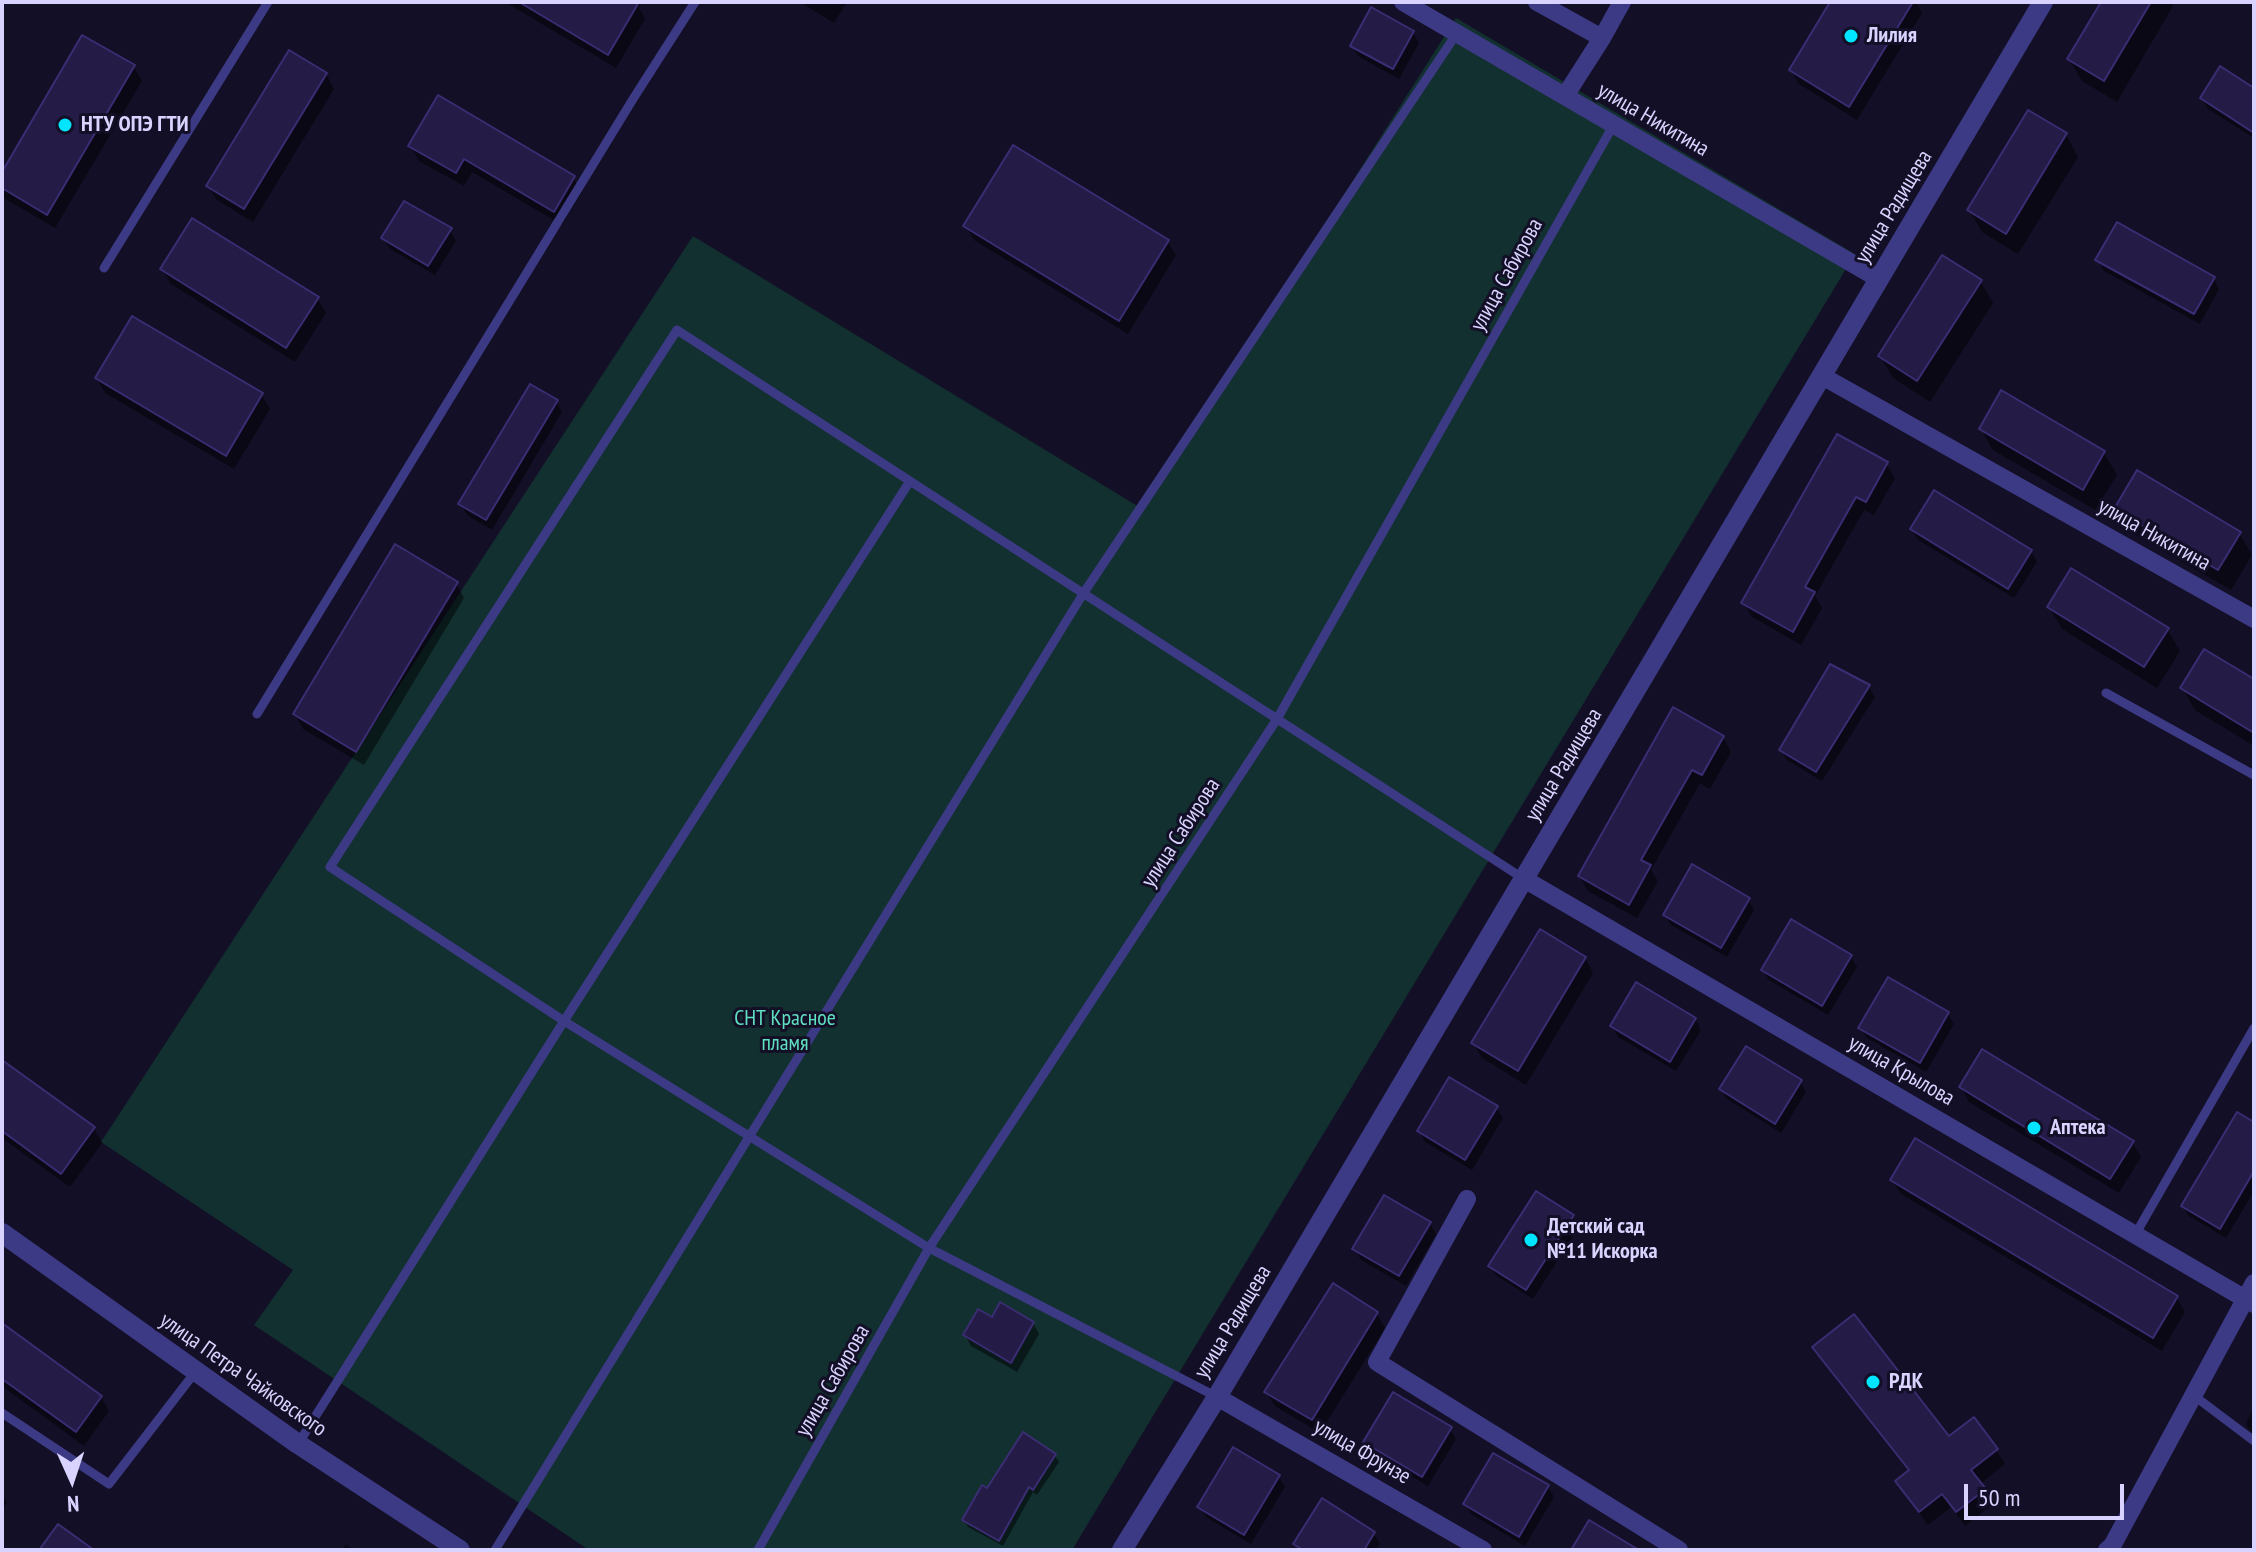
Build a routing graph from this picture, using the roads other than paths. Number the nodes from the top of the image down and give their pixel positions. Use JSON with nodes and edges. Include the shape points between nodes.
{"nodes":[{"id":1,"x":268,"y":2,"type":"edge"},
{"id":2,"x":695,"y":2,"type":"edge"},
{"id":3,"x":1403,"y":2,"type":"edge"},
{"id":4,"x":1537,"y":2,"type":"edge"},
{"id":5,"x":1622,"y":2,"type":"edge"},
{"id":6,"x":2043,"y":2,"type":"edge"},
{"id":7,"x":1457,"y":33,"type":"junction"},
{"id":8,"x":1602,"y":38,"type":"junction"},
{"id":9,"x":1565,"y":96,"type":"junction"},
{"id":10,"x":1614,"y":124,"type":"junction"},
{"id":11,"x":104,"y":268,"type":"dead end"},
{"id":12,"x":1879,"y":279,"type":"junction"},
{"id":13,"x":1822,"y":376,"type":"junction"},
{"id":14,"x":910,"y":481,"type":"junction"},
{"id":15,"x":1083,"y":594,"type":"junction"},
{"id":16,"x":2254,"y":619,"type":"edge"},
{"id":17,"x":2106,"y":693,"type":"dead end"},
{"id":18,"x":257,"y":714,"type":"dead end"},
{"id":19,"x":1277,"y":719,"type":"junction"},
{"id":20,"x":2254,"y":775,"type":"edge"},
{"id":21,"x":1524,"y":879,"type":"junction"},
{"id":22,"x":564,"y":1021,"type":"junction"},
{"id":23,"x":2254,"y":1028,"type":"edge"},
{"id":24,"x":750,"y":1137,"type":"junction"},
{"id":25,"x":1467,"y":1199,"type":"dead end"},
{"id":26,"x":2,"y":1233,"type":"edge"},
{"id":27,"x":2135,"y":1235,"type":"junction"},
{"id":28,"x":929,"y":1248,"type":"junction"},
{"id":29,"x":2251,"y":1295,"type":"edge"},
{"id":30,"x":196,"y":1371,"type":"junction"},
{"id":31,"x":2193,"y":1395,"type":"junction"},
{"id":32,"x":1217,"y":1397,"type":"junction"},
{"id":33,"x":2,"y":1413,"type":"edge"},
{"id":34,"x":2254,"y":1441,"type":"edge"},
{"id":35,"x":298,"y":1444,"type":"junction"},
{"id":36,"x":460,"y":1550,"type":"edge"},
{"id":37,"x":495,"y":1550,"type":"edge"},
{"id":38,"x":758,"y":1550,"type":"edge"},
{"id":39,"x":1122,"y":1550,"type":"edge"},
{"id":40,"x":1483,"y":1550,"type":"edge"},
{"id":41,"x":1679,"y":1550,"type":"edge"},
{"id":42,"x":2107,"y":1550,"type":"edge"}],
"edges":[{"from":1,"to":11,"type":"lane"},
{"from":2,"to":18,"type":"lane"},
{"from":3,"to":7,"type":"street","name":"улица Никитина"},
{"from":4,"to":8,"type":"street"},
{"from":5,"to":8,"type":"street"},
{"from":6,"to":12,"type":"street","name":"улица Радищева"},
{"from":7,"to":9,"type":"street","name":"улица Никитина"},
{"from":7,"to":15,"type":"lane"},
{"from":8,"to":9,"type":"street"},
{"from":9,"to":10,"type":"street","name":"улица Никитина"},
{"from":10,"to":12,"type":"street","name":"улица Никитина"},
{"from":10,"to":19,"type":"lane","name":"улица Сабирова"},
{"from":12,"to":13,"type":"street","name":"улица Радищева"},
{"from":13,"to":16,"type":"street","name":"улица Никитина"},
{"from":13,"to":21,"type":"street","name":"улица Радищева"},
{"from":14,"to":15,"type":"lane"},
{"from":14,"to":22,"type":"lane"},
{"from":14,"to":22,"type":"lane","via":[[677,330],[330,867]]},
{"from":15,"to":19,"type":"lane"},
{"from":15,"to":24,"type":"lane"},
{"from":17,"to":20,"type":"lane"},
{"from":19,"to":21,"type":"lane"},
{"from":19,"to":28,"type":"lane","name":"улица Сабирова"},
{"from":21,"to":27,"type":"street","name":"улица Крылова"},
{"from":21,"to":32,"type":"street","name":"улица Радищева"},
{"from":22,"to":24,"type":"lane"},
{"from":22,"to":35,"type":"lane"},
{"from":23,"to":27,"type":"lane"},
{"from":24,"to":28,"type":"lane"},
{"from":24,"to":37,"type":"lane"},
{"from":25,"to":41,"type":"street","via":[[1377,1362]]},
{"from":26,"to":30,"type":"street","name":"улица Петра Чайковского"},
{"from":27,"to":29,"type":"street","name":"улица Крылова"},
{"from":28,"to":32,"type":"lane"},
{"from":28,"to":38,"type":"lane","name":"улица Сабирова"},
{"from":29,"to":31,"type":"street"},
{"from":30,"to":33,"type":"lane","via":[[109,1484]]},
{"from":30,"to":35,"type":"street","name":"улица Петра Чайковского"},
{"from":31,"to":34,"type":"lane"},
{"from":31,"to":42,"type":"street"},
{"from":32,"to":39,"type":"street","name":"улица Радищева"},
{"from":32,"to":40,"type":"street","name":"улица Фрунзе"},
{"from":35,"to":36,"type":"street","name":"улица Петра Чайковского"}]}
